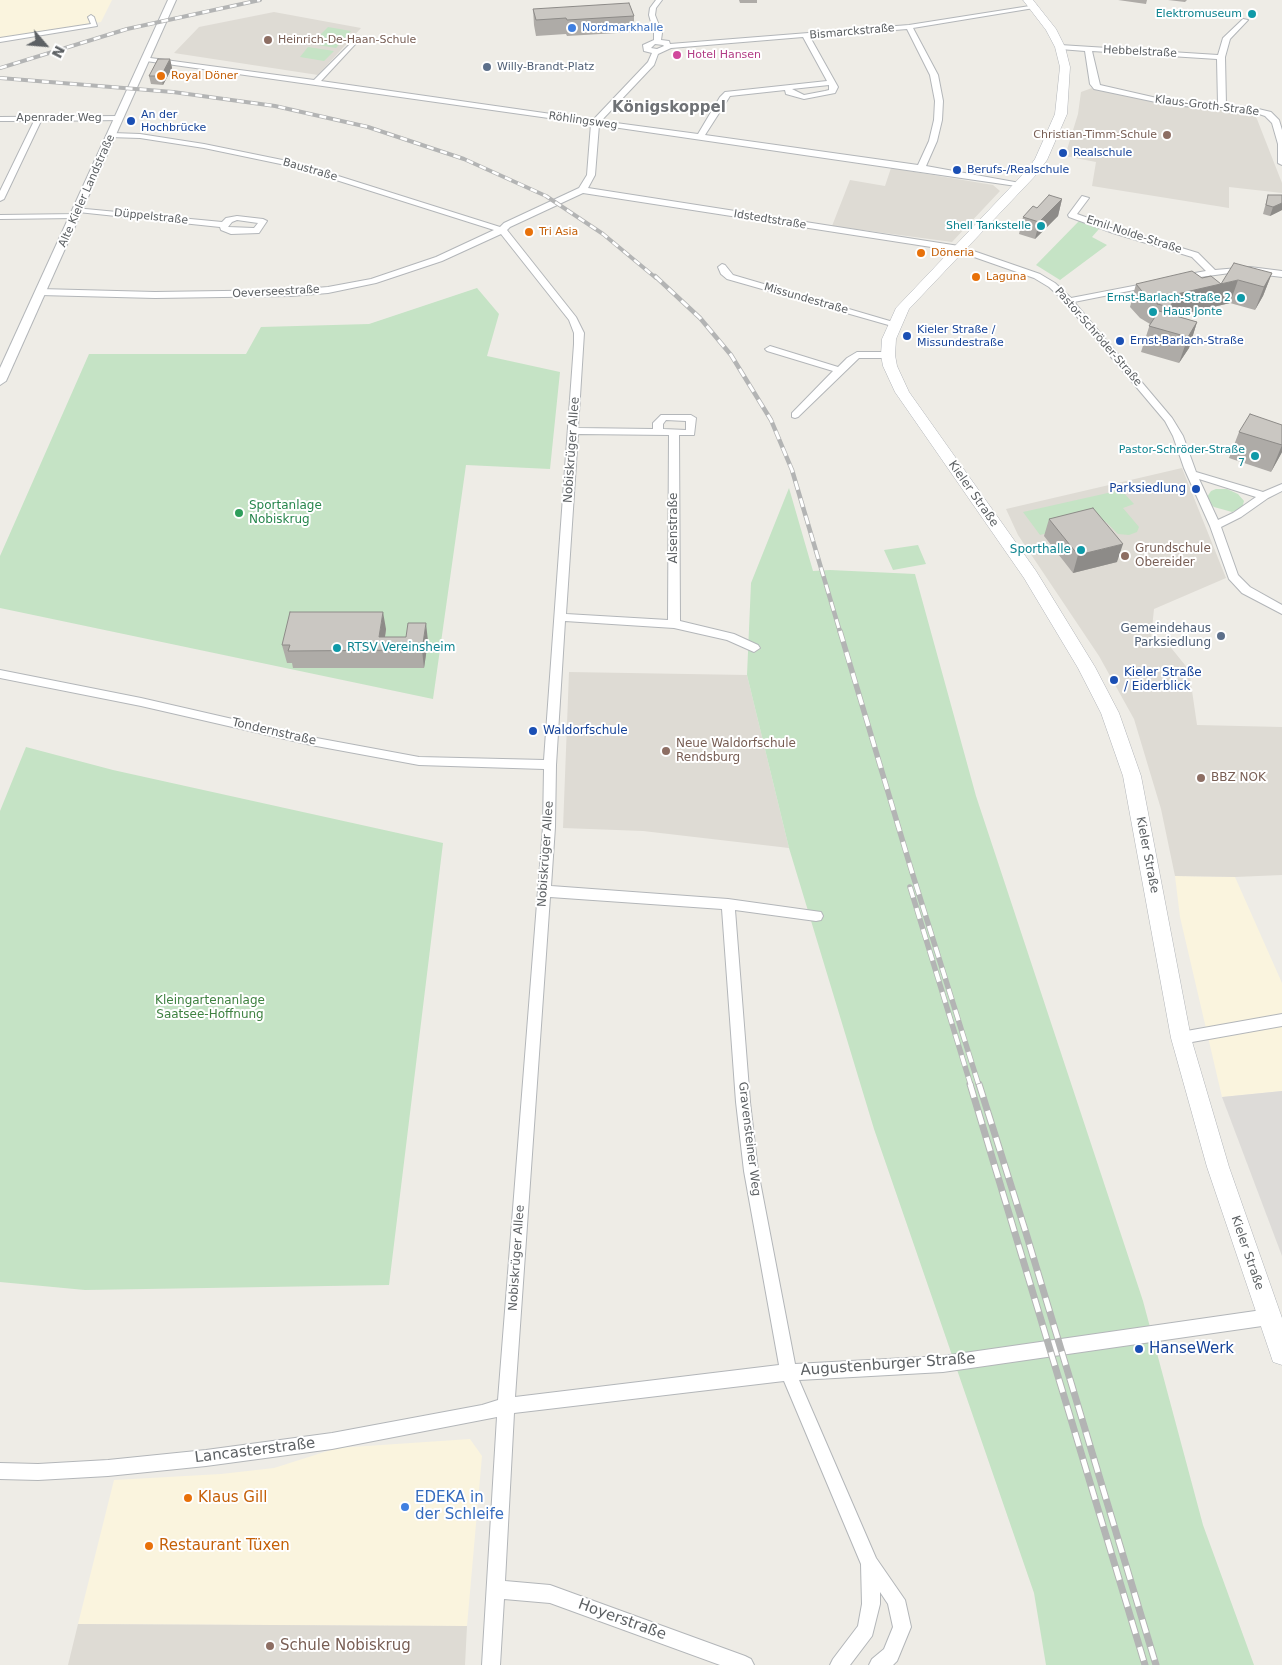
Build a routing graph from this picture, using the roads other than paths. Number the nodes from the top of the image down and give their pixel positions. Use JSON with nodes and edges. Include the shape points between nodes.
{"nodes":[{"id":1,"x":172,"y":0,"type":"edge"},
{"id":2,"x":659,"y":0,"type":"edge"},
{"id":3,"x":1031,"y":3,"type":"edge"},
{"id":4,"x":90,"y":17,"type":"dead end"},
{"id":5,"x":1245,"y":20,"type":"dead end"},
{"id":6,"x":909,"y":27,"type":"junction"},
{"id":7,"x":805,"y":36,"type":"junction"},
{"id":8,"x":358,"y":38,"type":"dead end"},
{"id":9,"x":0,"y":40,"type":"edge"},
{"id":10,"x":657,"y":41,"type":"junction"},
{"id":11,"x":668,"y":46,"type":"junction"},
{"id":12,"x":1060,"y":47,"type":"junction"},
{"id":13,"x":1088,"y":49,"type":"junction"},
{"id":14,"x":656,"y":51,"type":"junction"},
{"id":15,"x":1221,"y":57,"type":"junction"},
{"id":16,"x":146,"y":59,"type":"junction"},
{"id":17,"x":316,"y":83,"type":"junction"},
{"id":18,"x":1222,"y":107,"type":"junction"},
{"id":19,"x":39,"y":118,"type":"junction"},
{"id":20,"x":119,"y":118,"type":"junction"},
{"id":21,"x":0,"y":119,"type":"edge"},
{"id":22,"x":595,"y":122,"type":"junction"},
{"id":23,"x":112,"y":135,"type":"junction"},
{"id":24,"x":700,"y":137,"type":"junction"},
{"id":25,"x":1282,"y":144,"type":"edge"},
{"id":26,"x":1282,"y":163,"type":"edge"},
{"id":27,"x":921,"y":168,"type":"junction"},
{"id":28,"x":1020,"y":185,"type":"junction"},
{"id":29,"x":582,"y":190,"type":"junction"},
{"id":30,"x":1086,"y":198,"type":"dead end"},
{"id":31,"x":0,"y":199,"type":"edge"},
{"id":32,"x":77,"y":213,"type":"junction"},
{"id":33,"x":0,"y":217,"type":"edge"},
{"id":34,"x":224,"y":225,"type":"dead end"},
{"id":35,"x":502,"y":230,"type":"junction"},
{"id":36,"x":959,"y":249,"type":"junction"},
{"id":37,"x":722,"y":267,"type":"dead end"},
{"id":38,"x":1212,"y":271,"type":"junction"},
{"id":39,"x":1282,"y":274,"type":"edge"},
{"id":40,"x":40,"y":292,"type":"junction"},
{"id":41,"x":1068,"y":301,"type":"junction"},
{"id":42,"x":895,"y":324,"type":"junction"},
{"id":43,"x":770,"y":349,"type":"dead end"},
{"id":44,"x":888,"y":355,"type":"junction"},
{"id":45,"x":839,"y":370,"type":"junction"},
{"id":46,"x":0,"y":380,"type":"edge"},
{"id":47,"x":795,"y":415,"type":"dead end"},
{"id":48,"x":573,"y":431,"type":"junction"},
{"id":49,"x":658,"y":432,"type":"junction"},
{"id":50,"x":674,"y":432,"type":"junction"},
{"id":51,"x":1193,"y":474,"type":"junction"},
{"id":52,"x":1282,"y":487,"type":"edge"},
{"id":53,"x":1264,"y":496,"type":"junction"},
{"id":54,"x":1215,"y":526,"type":"junction"},
{"id":55,"x":1282,"y":610,"type":"edge"},
{"id":56,"x":561,"y":617,"type":"junction"},
{"id":57,"x":674,"y":624,"type":"junction"},
{"id":58,"x":754,"y":648,"type":"dead end"},
{"id":59,"x":0,"y":674,"type":"edge"},
{"id":60,"x":550,"y":765,"type":"junction"},
{"id":61,"x":543,"y":891,"type":"junction"},
{"id":62,"x":728,"y":904,"type":"junction"},
{"id":63,"x":816,"y":916,"type":"dead end"},
{"id":64,"x":1282,"y":1020,"type":"edge"},
{"id":65,"x":1181,"y":1038,"type":"junction"},
{"id":66,"x":1269,"y":1317,"type":"junction"},
{"id":67,"x":1282,"y":1353,"type":"edge"},
{"id":68,"x":788,"y":1372,"type":"junction"},
{"id":69,"x":506,"y":1406,"type":"junction"},
{"id":70,"x":0,"y":1471,"type":"edge"},
{"id":71,"x":870,"y":1564,"type":"junction"},
{"id":72,"x":496,"y":1589,"type":"junction"},
{"id":73,"x":491,"y":1665,"type":"edge"},
{"id":74,"x":745,"y":1665,"type":"edge"},
{"id":75,"x":839,"y":1665,"type":"edge"},
{"id":76,"x":878,"y":1665,"type":"edge"}],
"edges":[{"from":1,"to":16,"type":"street","name":"Alte Kieler Landstraße"},
{"from":2,"to":10,"type":"street","via":[[652,15]]},
{"from":3,"to":6,"type":"street","name":"Bismarckstraße"},
{"from":3,"to":12,"type":"main road","name":"Kieler Straße"},
{"from":4,"to":9,"type":"street","via":[[95,25]]},
{"from":5,"to":15,"type":"street","via":[[1227,38]]},
{"from":6,"to":7,"type":"street","name":"Bismarckstraße"},
{"from":6,"to":27,"type":"street","via":[[934,75],[939,101],[935,134]]},
{"from":7,"to":11,"type":"street","name":"Bismarckstraße"},
{"from":7,"to":24,"type":"street","via":[[832,83],[728,94]]},
{"from":8,"to":17,"type":"street"},
{"from":10,"to":11,"type":"street"},
{"from":10,"to":14,"type":"street","via":[[646,46]]},
{"from":11,"to":14,"type":"street"},
{"from":12,"to":13,"type":"street","name":"Hebbelstraße"},
{"from":12,"to":28,"type":"main road","name":"Kieler Straße","via":[[1065,67],[1061,114],[1041,160]]},
{"from":13,"to":15,"type":"street","name":"Hebbelstraße"},
{"from":13,"to":18,"type":"street","name":"Klaus-Groth-Straße","via":[[1097,87],[1170,103]]},
{"from":14,"to":22,"type":"street","via":[[643,72]]},
{"from":15,"to":18,"type":"street"},
{"from":16,"to":17,"type":"street","name":"Röhlingsweg"},
{"from":16,"to":20,"type":"street","name":"Alte Kieler Landstraße"},
{"from":17,"to":22,"type":"street","name":"Röhlingsweg"},
{"from":18,"to":25,"type":"street","name":"Klaus-Groth-Straße","via":[[1268,114],[1276,122]]},
{"from":19,"to":20,"type":"street","name":"Apenrader Weg"},
{"from":19,"to":21,"type":"street","name":"Apenrader Weg"},
{"from":19,"to":31,"type":"street"},
{"from":20,"to":23,"type":"street","name":"Alte Kieler Landstraße"},
{"from":22,"to":24,"type":"street","name":"Röhlingsweg"},
{"from":22,"to":29,"type":"street","via":[[591,175]]},
{"from":23,"to":32,"type":"street","name":"Alte Kieler Landstraße"},
{"from":23,"to":35,"type":"street","name":"Baustraße","via":[[204,146],[297,165]]},
{"from":24,"to":27,"type":"street","name":"Röhlingsweg"},
{"from":25,"to":26,"type":"street"},
{"from":27,"to":28,"type":"street","name":"Röhlingsweg"},
{"from":28,"to":36,"type":"main road","name":"Kieler Straße"},
{"from":29,"to":35,"type":"street"},
{"from":29,"to":36,"type":"street","name":"Idstedtstraße"},
{"from":30,"to":38,"type":"street","name":"Emil-Nolde-Straße","via":[[1072,215],[1195,255]]},
{"from":32,"to":33,"type":"street","name":"Düppelstraße"},
{"from":32,"to":34,"type":"street","name":"Düppelstraße"},
{"from":32,"to":40,"type":"street","name":"Alte Kieler Landstraße"},
{"from":35,"to":40,"type":"street","name":"Oeverseestraße","via":[[407,271],[328,290],[237,294]]},
{"from":35,"to":48,"type":"street","name":"Nobiskrüger Allee","via":[[573,319],[579,333]]},
{"from":36,"to":41,"type":"street","name":"Pastor-Schröder-Straße","via":[[1037,276]]},
{"from":36,"to":42,"type":"main road","name":"Kieler Straße","via":[[920,288],[903,308]]},
{"from":37,"to":42,"type":"street","name":"Missundestraße","via":[[730,277]]},
{"from":38,"to":39,"type":"street","via":[[1250,270]]},
{"from":38,"to":41,"type":"street"},
{"from":40,"to":46,"type":"street","name":"Alte Kieler Landstraße"},
{"from":41,"to":51,"type":"street","name":"Pastor-Schröder-Straße","via":[[1169,420]]},
{"from":42,"to":44,"type":"main road","name":"Kieler Straße","via":[[889,339]]},
{"from":43,"to":45,"type":"street"},
{"from":44,"to":45,"type":"street","via":[[857,355]]},
{"from":44,"to":65,"type":"main road","name":"Kieler Straße","via":[[902,392],[1030,575],[1110,713],[1132,776]]},
{"from":45,"to":47,"type":"street"},
{"from":48,"to":49,"type":"street"},
{"from":48,"to":56,"type":"street","name":"Nobiskrüger Allee"},
{"from":49,"to":50,"type":"street"},
{"from":49,"to":50,"type":"street","via":[[658,423],[664,417],[691,418],[691,433]]},
{"from":50,"to":57,"type":"street","name":"Alsenstraße"},
{"from":51,"to":53,"type":"street"},
{"from":51,"to":54,"type":"street","name":"Pastor-Schröder-Straße"},
{"from":52,"to":53,"type":"street"},
{"from":53,"to":54,"type":"street","via":[[1237,516]]},
{"from":54,"to":55,"type":"street","name":"Pastor-Schröder-Straße","via":[[1234,576],[1255,596]]},
{"from":56,"to":57,"type":"street"},
{"from":56,"to":60,"type":"street","name":"Nobiskrüger Allee"},
{"from":57,"to":58,"type":"street","via":[[730,637]]},
{"from":59,"to":60,"type":"street","name":"Tondernstraße","via":[[419,761]]},
{"from":60,"to":61,"type":"street","name":"Nobiskrüger Allee"},
{"from":61,"to":62,"type":"street"},
{"from":61,"to":69,"type":"street","name":"Nobiskrüger Allee"},
{"from":62,"to":63,"type":"street"},
{"from":62,"to":68,"type":"street","name":"Gravensteiner Weg","via":[[751,1172]]},
{"from":64,"to":65,"type":"street"},
{"from":65,"to":66,"type":"main road","name":"Kieler Straße","via":[[1216,1162]]},
{"from":66,"to":67,"type":"main road","name":"Kieler Straße"},
{"from":66,"to":68,"type":"street","name":"Augustenburger Straße","via":[[943,1364]]},
{"from":68,"to":69,"type":"street","name":"Augustenburger Straße"},
{"from":68,"to":71,"type":"street"},
{"from":69,"to":70,"type":"street","name":"Lancasterstraße","via":[[332,1441],[206,1458],[108,1468]]},
{"from":69,"to":72,"type":"street","name":"Nobiskrüger Allee"},
{"from":71,"to":75,"type":"street","via":[[871,1604],[866,1630]]},
{"from":71,"to":76,"type":"street","via":[[896,1600],[902,1627],[891,1655]]},
{"from":72,"to":73,"type":"street","name":"Nobiskrüger Allee"},
{"from":72,"to":74,"type":"street","name":"Hoyerstraße","via":[[550,1594]]}]}
